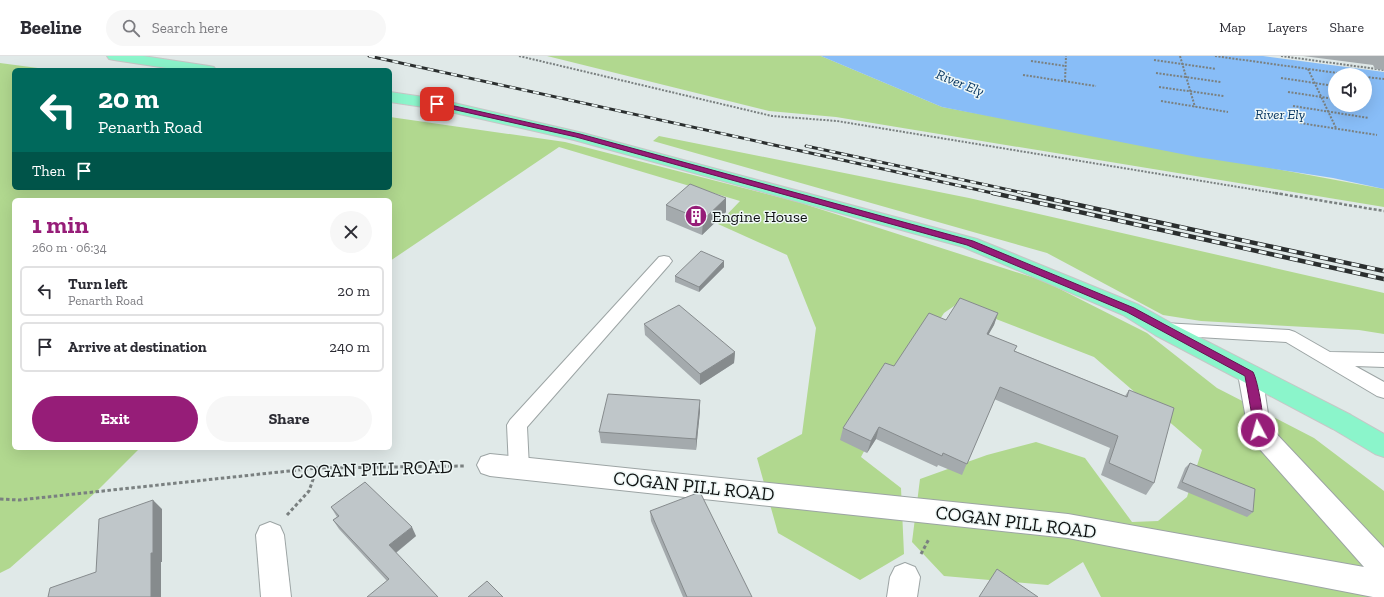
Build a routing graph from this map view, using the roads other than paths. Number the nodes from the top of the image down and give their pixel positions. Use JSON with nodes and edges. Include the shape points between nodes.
{"nodes":[{"id":1,"x":114,"y":56,"type":"edge"},
{"id":2,"x":130,"y":57,"type":"edge"},
{"id":3,"x":197,"y":68,"type":"edge"},
{"id":4,"x":392,"y":97,"type":"edge"},
{"id":5,"x":664,"y":261,"type":"dead end"},
{"id":6,"x":1164,"y":329,"type":"junction"},
{"id":7,"x":1325,"y":358,"type":"junction"},
{"id":8,"x":1384,"y":360,"type":"edge"},
{"id":9,"x":1250,"y":374,"type":"junction"},
{"id":10,"x":1384,"y":391,"type":"edge"},
{"id":11,"x":1384,"y":447,"type":"edge"},
{"id":12,"x":490,"y":465,"type":"road end"},
{"id":13,"x":519,"y":468,"type":"junction"},
{"id":14,"x":270,"y":535,"type":"dead end"},
{"id":15,"x":1384,"y":569,"type":"edge"},
{"id":16,"x":1384,"y":585,"type":"edge"},
{"id":17,"x":276,"y":597,"type":"edge"}],
"edges":[{"from":1,"to":2,"type":"main road"},
{"from":2,"to":3,"type":"main road"},
{"from":4,"to":6,"type":"main road","via":[[437,104],[577,136],[970,243],[1130,310]]},
{"from":5,"to":13,"type":"lane","via":[[516,425]]},
{"from":6,"to":7,"type":"lane","via":[[1289,336]]},
{"from":6,"to":9,"type":"main road"},
{"from":7,"to":8,"type":"lane"},
{"from":7,"to":10,"type":"lane"},
{"from":9,"to":11,"type":"main road"},
{"from":9,"to":15,"type":"street","via":[[1258,430]]},
{"from":12,"to":13,"type":"street","name":"COGAN PILL ROAD"},
{"from":13,"to":16,"type":"street","name":"COGAN PILL ROAD","via":[[1068,526]]},
{"from":14,"to":17,"type":"street"}]}
